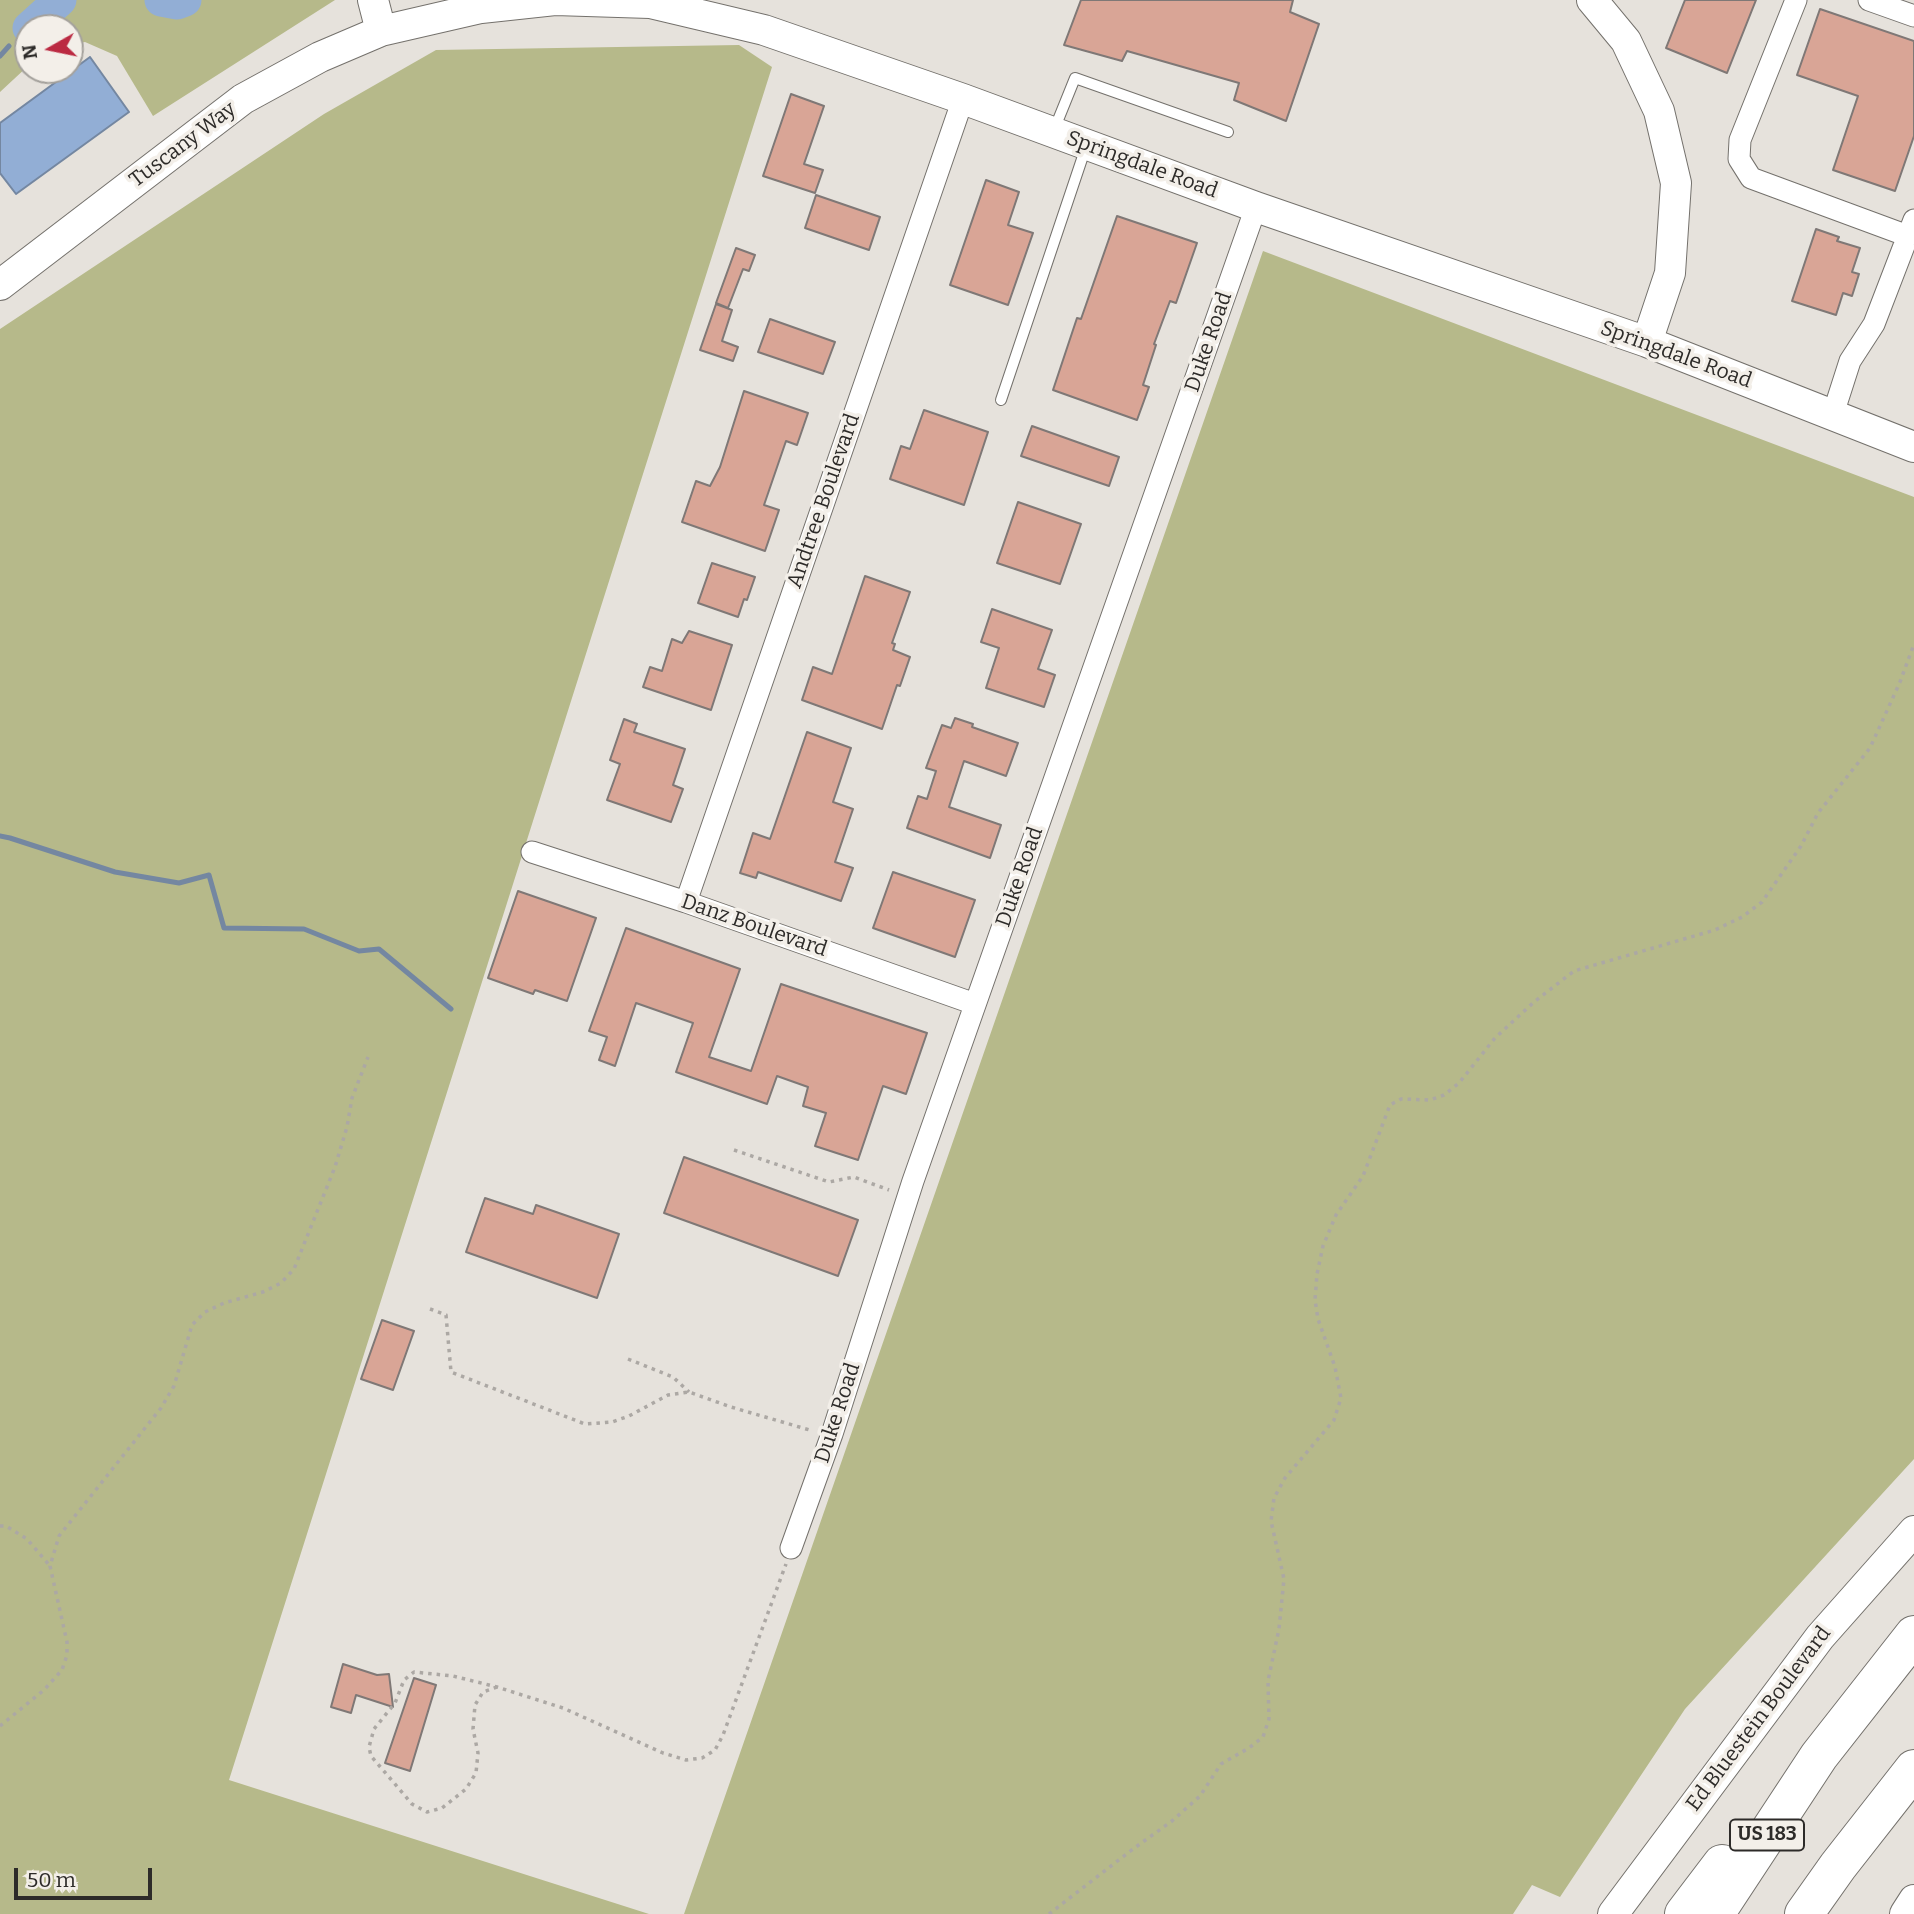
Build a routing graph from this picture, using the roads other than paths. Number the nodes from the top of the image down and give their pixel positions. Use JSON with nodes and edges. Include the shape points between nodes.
{"nodes":[{"id":1,"x":373,"y":0,"type":"edge"},
{"id":2,"x":1592,"y":0,"type":"edge"},
{"id":3,"x":1796,"y":0,"type":"edge"},
{"id":4,"x":1869,"y":0,"type":"edge"},
{"id":5,"x":650,"y":1,"type":"edge"},
{"id":6,"x":481,"y":4,"type":"edge"},
{"id":7,"x":1914,"y":16,"type":"edge"},
{"id":8,"x":381,"y":31,"type":"junction"},
{"id":9,"x":963,"y":99,"type":"junction"},
{"id":10,"x":1053,"y":132,"type":"junction"},
{"id":11,"x":1228,"y":132,"type":"dead end"},
{"id":12,"x":1087,"y":145,"type":"junction"},
{"id":13,"x":1256,"y":207,"type":"junction"},
{"id":14,"x":1911,"y":228,"type":"edge"},
{"id":15,"x":0,"y":285,"type":"edge"},
{"id":16,"x":1647,"y":342,"type":"junction"},
{"id":17,"x":1001,"y":400,"type":"dead end"},
{"id":18,"x":1833,"y":414,"type":"junction"},
{"id":19,"x":1914,"y":447,"type":"edge"},
{"id":20,"x":532,"y":852,"type":"dead end"},
{"id":21,"x":686,"y":902,"type":"junction"},
{"id":22,"x":975,"y":1004,"type":"junction"},
{"id":23,"x":1914,"y":1531,"type":"edge"},
{"id":24,"x":791,"y":1548,"type":"road end"},
{"id":25,"x":1914,"y":1635,"type":"edge"},
{"id":26,"x":1819,"y":1756,"type":"junction"},
{"id":27,"x":1914,"y":1769,"type":"edge"},
{"id":28,"x":1914,"y":1784,"type":"edge"},
{"id":29,"x":1914,"y":1900,"type":"edge"},
{"id":30,"x":1613,"y":1914,"type":"edge"},
{"id":31,"x":1684,"y":1914,"type":"edge"},
{"id":32,"x":1715,"y":1914,"type":"edge"},
{"id":33,"x":1804,"y":1914,"type":"edge"},
{"id":34,"x":1838,"y":1914,"type":"edge"},
{"id":35,"x":1905,"y":1914,"type":"edge"}],
"edges":[{"from":1,"to":8,"type":"main road"},
{"from":2,"to":16,"type":"main road","via":[[1626,41],[1659,111],[1676,183],[1670,273]]},
{"from":3,"to":14,"type":"street","via":[[1740,140],[1739,159],[1751,178]]},
{"from":4,"to":7,"type":"street"},
{"from":5,"to":6,"type":"main road","name":"Springdale Road"},
{"from":5,"to":9,"type":"main road","name":"Springdale Road","via":[[764,30]]},
{"from":6,"to":8,"type":"main road","name":"Springdale Road"},
{"from":8,"to":15,"type":"main road","name":"Tuscany Way","via":[[320,57],[243,99]]},
{"from":9,"to":10,"type":"main road","name":"Springdale Road"},
{"from":9,"to":21,"type":"street","name":"Andtree Boulevard"},
{"from":10,"to":11,"type":"lane","via":[[1075,78]]},
{"from":10,"to":12,"type":"main road","name":"Springdale Road"},
{"from":12,"to":13,"type":"main road","name":"Springdale Road"},
{"from":12,"to":17,"type":"lane"},
{"from":13,"to":16,"type":"main road","name":"Springdale Road"},
{"from":13,"to":22,"type":"street","name":"Duke Road"},
{"from":14,"to":18,"type":"street","via":[[1874,324],[1850,361]]},
{"from":16,"to":18,"type":"main road","name":"Springdale Road"},
{"from":18,"to":19,"type":"main road","name":"Springdale Road"},
{"from":20,"to":21,"type":"street","name":"Danz Boulevard"},
{"from":21,"to":22,"type":"street","name":"Danz Boulevard"},
{"from":22,"to":24,"type":"street","name":"Duke Road"},
{"from":23,"to":30,"type":"main road","name":"Ed Bluestein Boulevard","via":[[1820,1637]]},
{"from":25,"to":26,"type":"highway","number":"US 183"},
{"from":26,"to":31,"type":"highway","via":[[1751,1826]]},
{"from":26,"to":32,"type":"highway","number":"US 183"},
{"from":27,"to":33,"type":"highway"},
{"from":28,"to":34,"type":"highway"},
{"from":29,"to":35,"type":"main road"}]}
